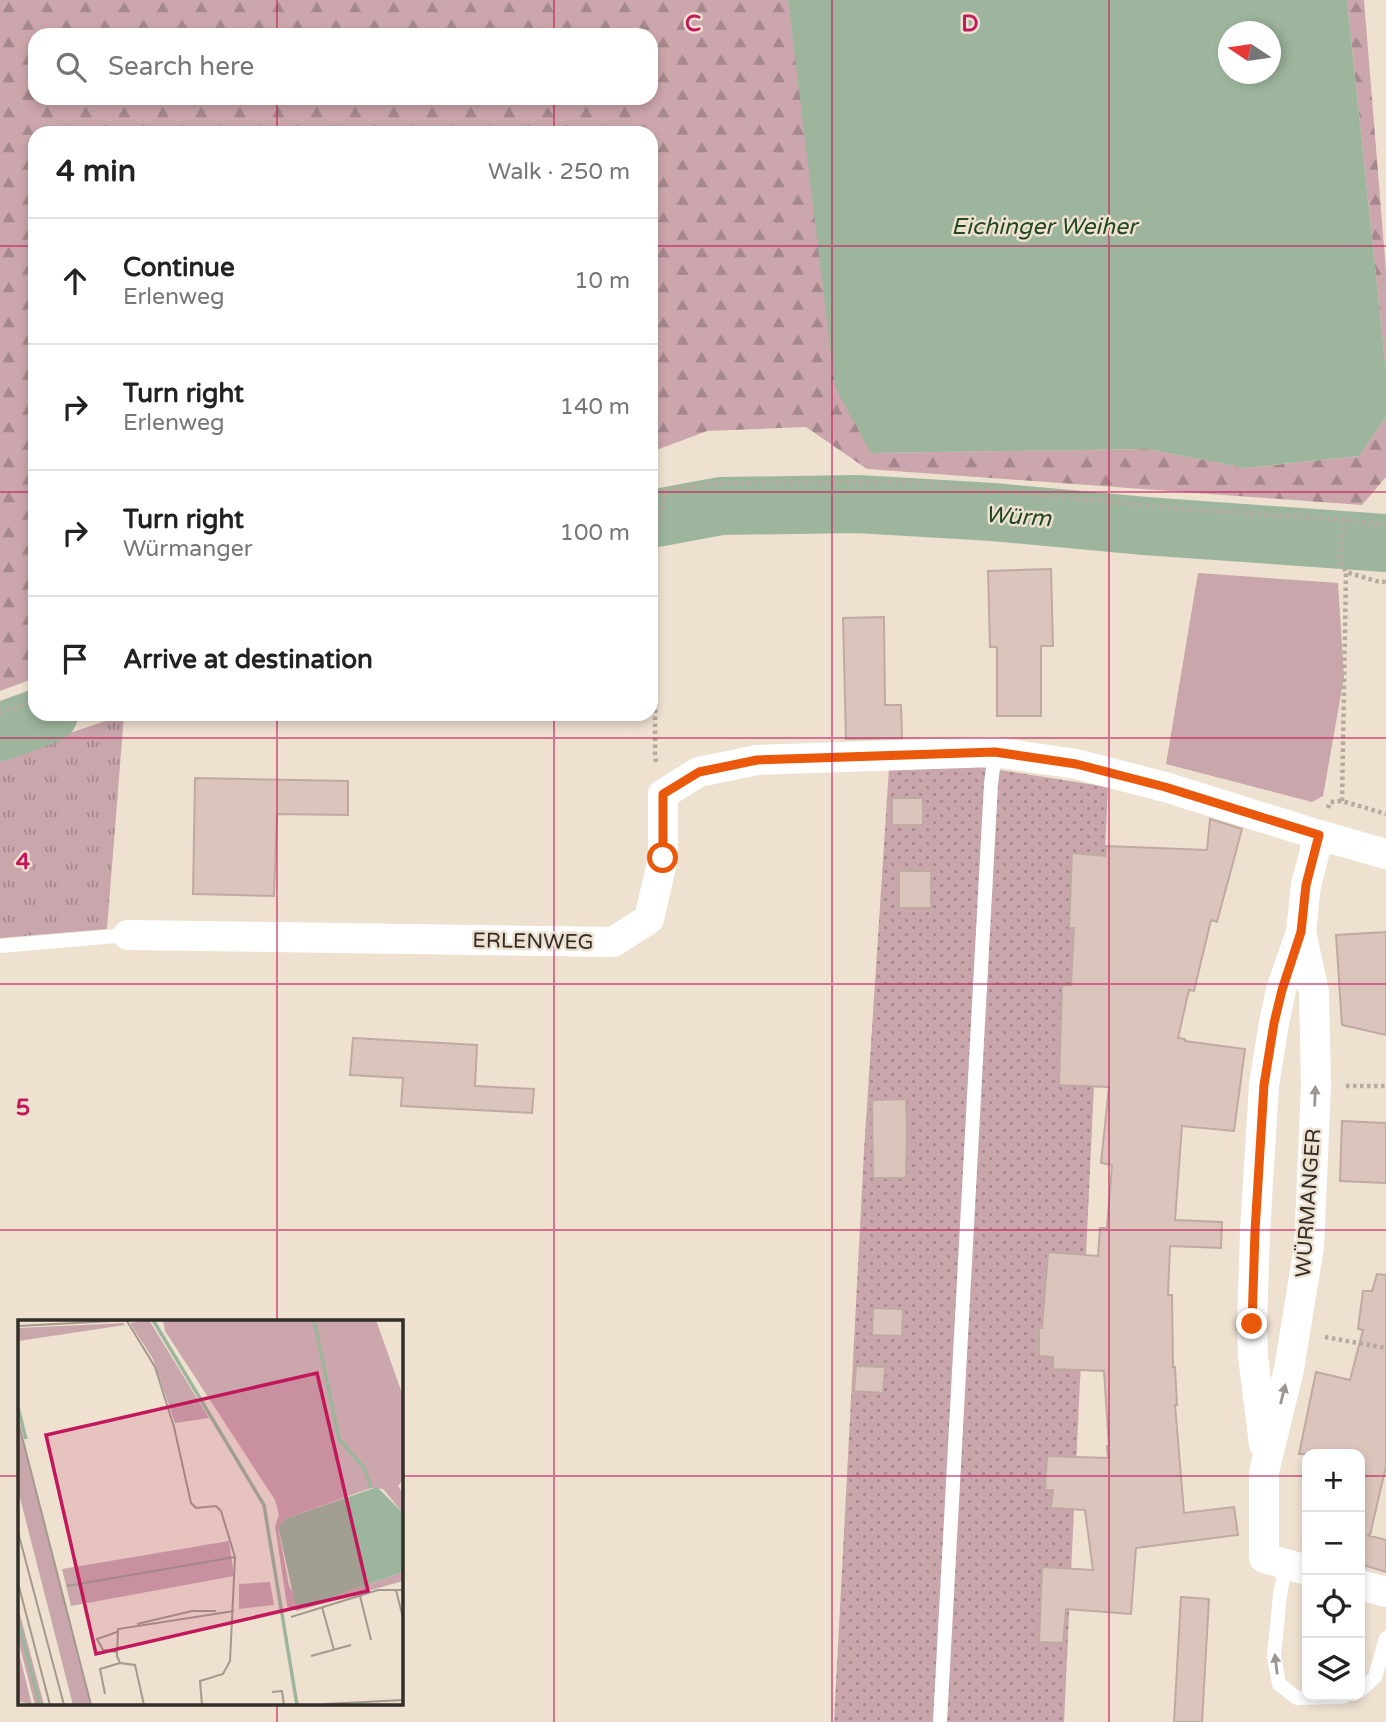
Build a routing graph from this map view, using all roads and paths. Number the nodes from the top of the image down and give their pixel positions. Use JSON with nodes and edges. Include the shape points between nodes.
{"nodes":[{"id":1,"x":666,"y":490,"type":"junction"},
{"id":2,"x":658,"y":493,"type":"edge"},
{"id":3,"x":1344,"y":520,"type":"junction"},
{"id":4,"x":1386,"y":525,"type":"edge"},
{"id":5,"x":658,"y":528,"type":"edge"},
{"id":6,"x":1346,"y":572,"type":"junction"},
{"id":7,"x":1386,"y":582,"type":"edge"},
{"id":8,"x":28,"y":704,"type":"edge"},
{"id":9,"x":0,"y":714,"type":"edge"},
{"id":10,"x":655,"y":721,"type":"edge"},
{"id":11,"x":995,"y":752,"type":"junction"},
{"id":12,"x":663,"y":794,"type":"junction"},
{"id":13,"x":1342,"y":801,"type":"dead end"},
{"id":14,"x":1319,"y":835,"type":"junction"},
{"id":15,"x":1386,"y":854,"type":"edge"},
{"id":16,"x":1301,"y":932,"type":"junction"},
{"id":17,"x":128,"y":935,"type":"joint"},
{"id":18,"x":0,"y":946,"type":"edge"},
{"id":19,"x":1264,"y":1472,"type":"junction"},
{"id":20,"x":1286,"y":1564,"type":"edge"},
{"id":21,"x":1365,"y":1586,"type":"edge"},
{"id":22,"x":1386,"y":1592,"type":"edge"},
{"id":23,"x":1386,"y":1638,"type":"edge"},
{"id":24,"x":1365,"y":1686,"type":"edge"},
{"id":25,"x":1302,"y":1698,"type":"edge"},
{"id":26,"x":940,"y":1722,"type":"edge"}],
"edges":[{"from":1,"to":2,"type":"path"},
{"from":1,"to":3,"type":"path","via":[[720,483],[901,482]]},
{"from":1,"to":5,"type":"path"},
{"from":3,"to":4,"type":"path"},
{"from":3,"to":6,"type":"path","via":[[1340,558]]},
{"from":6,"to":7,"type":"path"},
{"from":6,"to":13,"type":"path"},
{"from":8,"to":9,"type":"path"},
{"from":10,"to":12,"type":"path","via":[[655,756]]},
{"from":11,"to":12,"type":"street","via":[[757,760],[699,772]]},
{"from":11,"to":14,"type":"street","via":[[1076,764]]},
{"from":11,"to":26,"type":"lane"},
{"from":12,"to":17,"type":"street","name":"ERLENWEG","via":[[663,858],[649,919],[613,942]]},
{"from":14,"to":15,"type":"street"},
{"from":14,"to":16,"type":"street","name":"WÜRMANGER","via":[[1306,885]]},
{"from":16,"to":19,"type":"street","name":"WÜRMANGER","via":[[1274,1023],[1264,1085],[1252,1324]]},
{"from":19,"to":16,"type":"street","name":"WÜRMANGER","one_way":true,"via":[[1289,1369],[1308,1247],[1316,1086],[1314,992]]},
{"from":17,"to":18,"type":"lane"},
{"from":19,"to":20,"type":"street","name":"WÜRMANGER"},
{"from":25,"to":20,"type":"lane","one_way":true,"via":[[1279,1684],[1274,1656]]},
{"from":21,"to":22,"type":"street"},
{"from":23,"to":24,"type":"lane","via":[[1375,1677]]}]}
